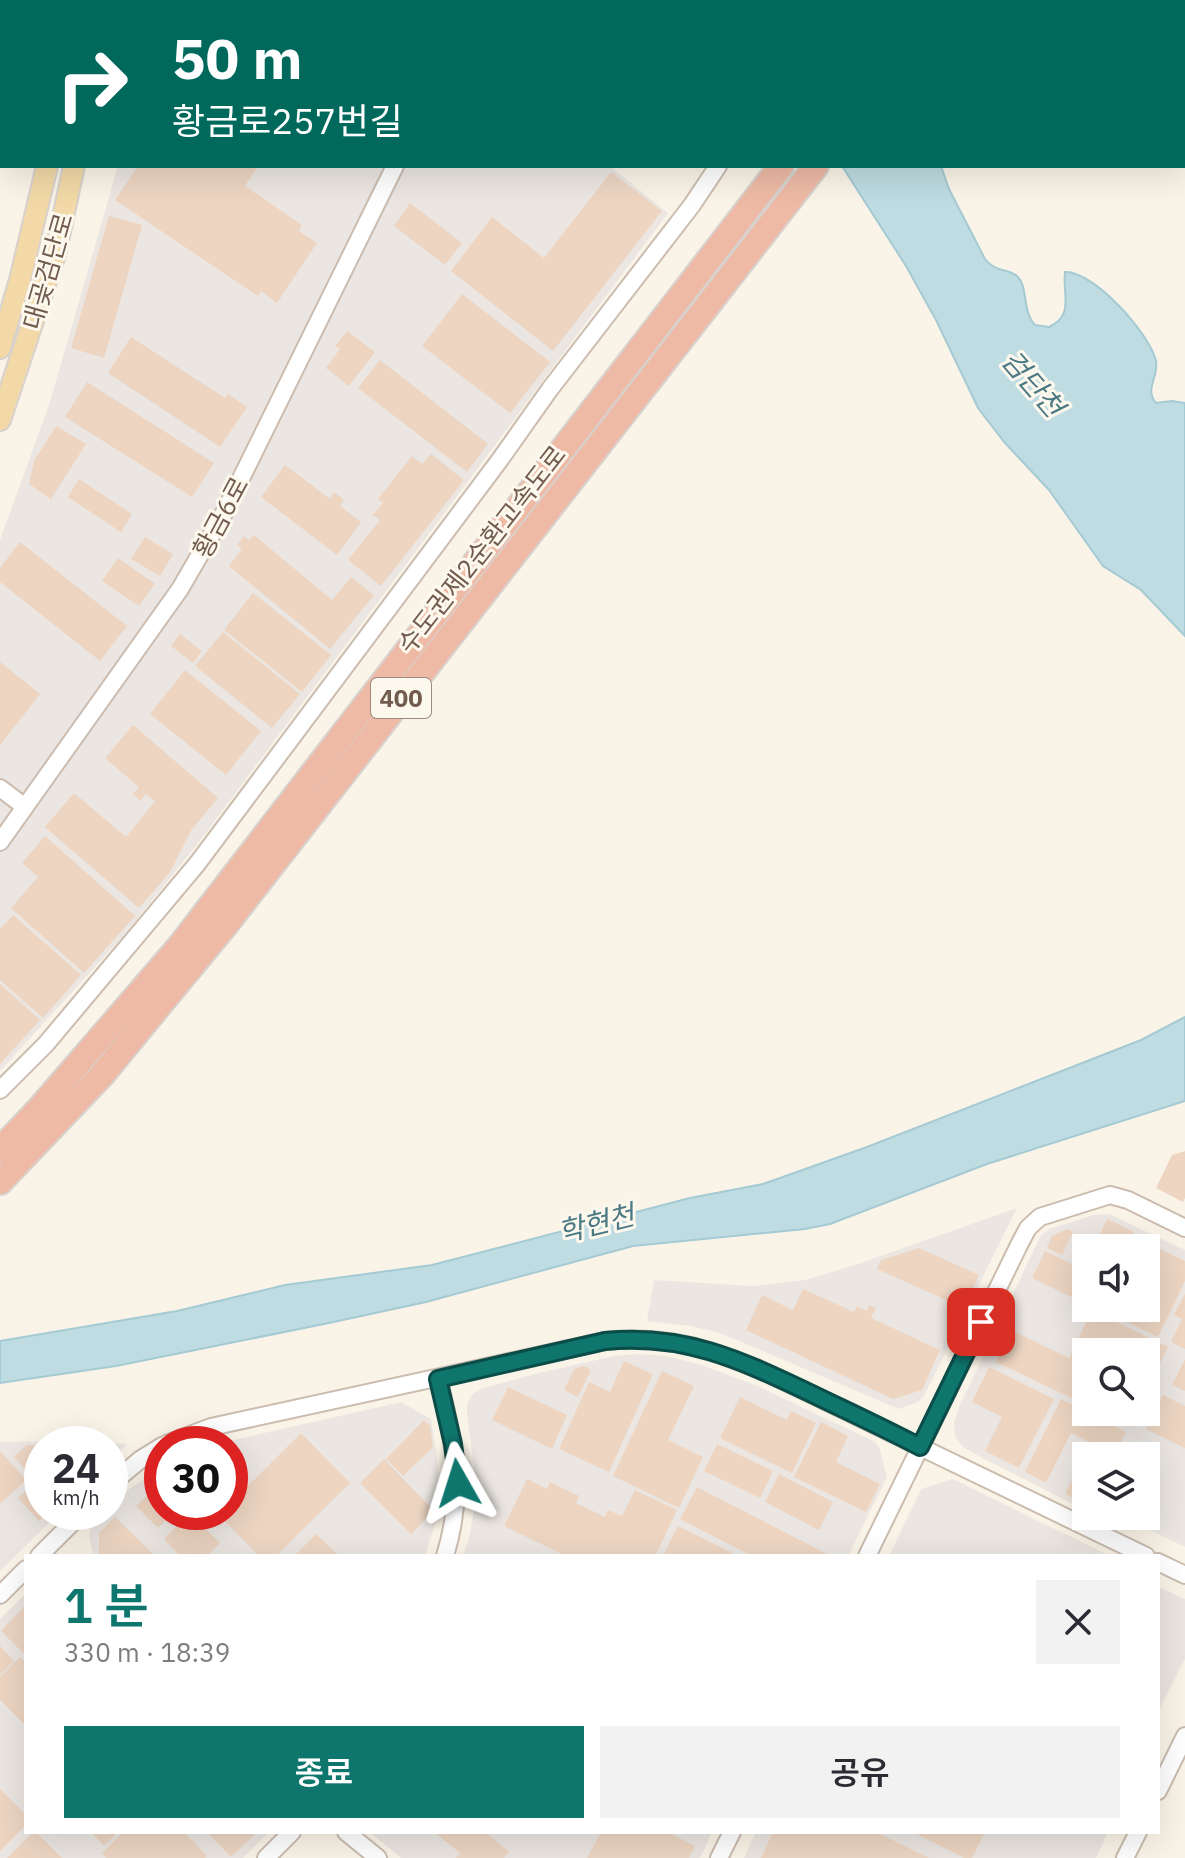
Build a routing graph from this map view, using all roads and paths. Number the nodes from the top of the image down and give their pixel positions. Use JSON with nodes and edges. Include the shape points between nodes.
{"nodes":[{"id":1,"x":47,"y":168,"type":"edge"},
{"id":2,"x":74,"y":168,"type":"edge"},
{"id":3,"x":394,"y":168,"type":"edge"},
{"id":4,"x":717,"y":168,"type":"edge"},
{"id":5,"x":814,"y":168,"type":"edge"},
{"id":6,"x":776,"y":173,"type":"edge"},
{"id":7,"x":0,"y":348,"type":"edge"},
{"id":8,"x":0,"y":420,"type":"edge"},
{"id":9,"x":0,"y":788,"type":"edge"},
{"id":10,"x":25,"y":807,"type":"junction"},
{"id":11,"x":0,"y":842,"type":"edge"},
{"id":12,"x":0,"y":1090,"type":"edge"},
{"id":13,"x":0,"y":1150,"type":"edge"},
{"id":14,"x":0,"y":1182,"type":"edge"},
{"id":15,"x":1185,"y":1228,"type":"edge"},
{"id":16,"x":438,"y":1379,"type":"junction"},
{"id":17,"x":216,"y":1426,"type":"edge"},
{"id":18,"x":920,"y":1447,"type":"junction"},
{"id":19,"x":144,"y":1457,"type":"edge"},
{"id":20,"x":128,"y":1470,"type":"edge"},
{"id":21,"x":68,"y":1530,"type":"edge"},
{"id":22,"x":50,"y":1552,"type":"edge"},
{"id":23,"x":445,"y":1554,"type":"edge"},
{"id":24,"x":868,"y":1554,"type":"edge"},
{"id":25,"x":1142,"y":1554,"type":"edge"},
{"id":26,"x":1160,"y":1563,"type":"edge"},
{"id":27,"x":24,"y":1571,"type":"edge"},
{"id":28,"x":1185,"y":1575,"type":"edge"},
{"id":29,"x":0,"y":1595,"type":"edge"},
{"id":30,"x":1185,"y":1736,"type":"edge"},
{"id":31,"x":1160,"y":1787,"type":"edge"},
{"id":32,"x":290,"y":1834,"type":"edge"},
{"id":33,"x":348,"y":1834,"type":"edge"},
{"id":34,"x":731,"y":1834,"type":"edge"},
{"id":35,"x":1137,"y":1834,"type":"edge"},
{"id":36,"x":266,"y":1858,"type":"edge"},
{"id":37,"x":378,"y":1858,"type":"edge"},
{"id":38,"x":719,"y":1858,"type":"edge"},
{"id":39,"x":1125,"y":1858,"type":"edge"}],
"edges":[{"from":1,"to":7,"type":"main road","name":"대곶검단로"},
{"from":2,"to":8,"type":"main road","name":"대곶검단로","via":[[55,255]]},
{"from":3,"to":10,"type":"street","name":"황금6로","via":[[192,571]]},
{"from":4,"to":12,"type":"street","via":[[197,864],[63,1025]]},
{"from":5,"to":14,"type":"highway","name":"수도권제2순환고속도로","number":"400","via":[[228,922],[102,1075]]},
{"from":6,"to":13,"type":"highway","name":"수도권제2순환고속도로","number":"400","via":[[179,947]]},
{"from":9,"to":10,"type":"street"},
{"from":10,"to":11,"type":"street","name":"황금6로"},
{"from":15,"to":18,"type":"street","via":[[1110,1195],[1034,1221]]},
{"from":16,"to":17,"type":"street"},
{"from":16,"to":18,"type":"street","via":[[605,1341],[674,1341],[763,1371]]},
{"from":16,"to":23,"type":"street","via":[[457,1474],[456,1509]]},
{"from":18,"to":24,"type":"street"},
{"from":18,"to":25,"type":"street"},
{"from":19,"to":20,"type":"street"},
{"from":21,"to":22,"type":"street"},
{"from":26,"to":28,"type":"street"},
{"from":27,"to":29,"type":"street"},
{"from":30,"to":31,"type":"street"},
{"from":32,"to":36,"type":"street"},
{"from":33,"to":37,"type":"street"},
{"from":34,"to":38,"type":"street"},
{"from":35,"to":39,"type":"street"}]}
